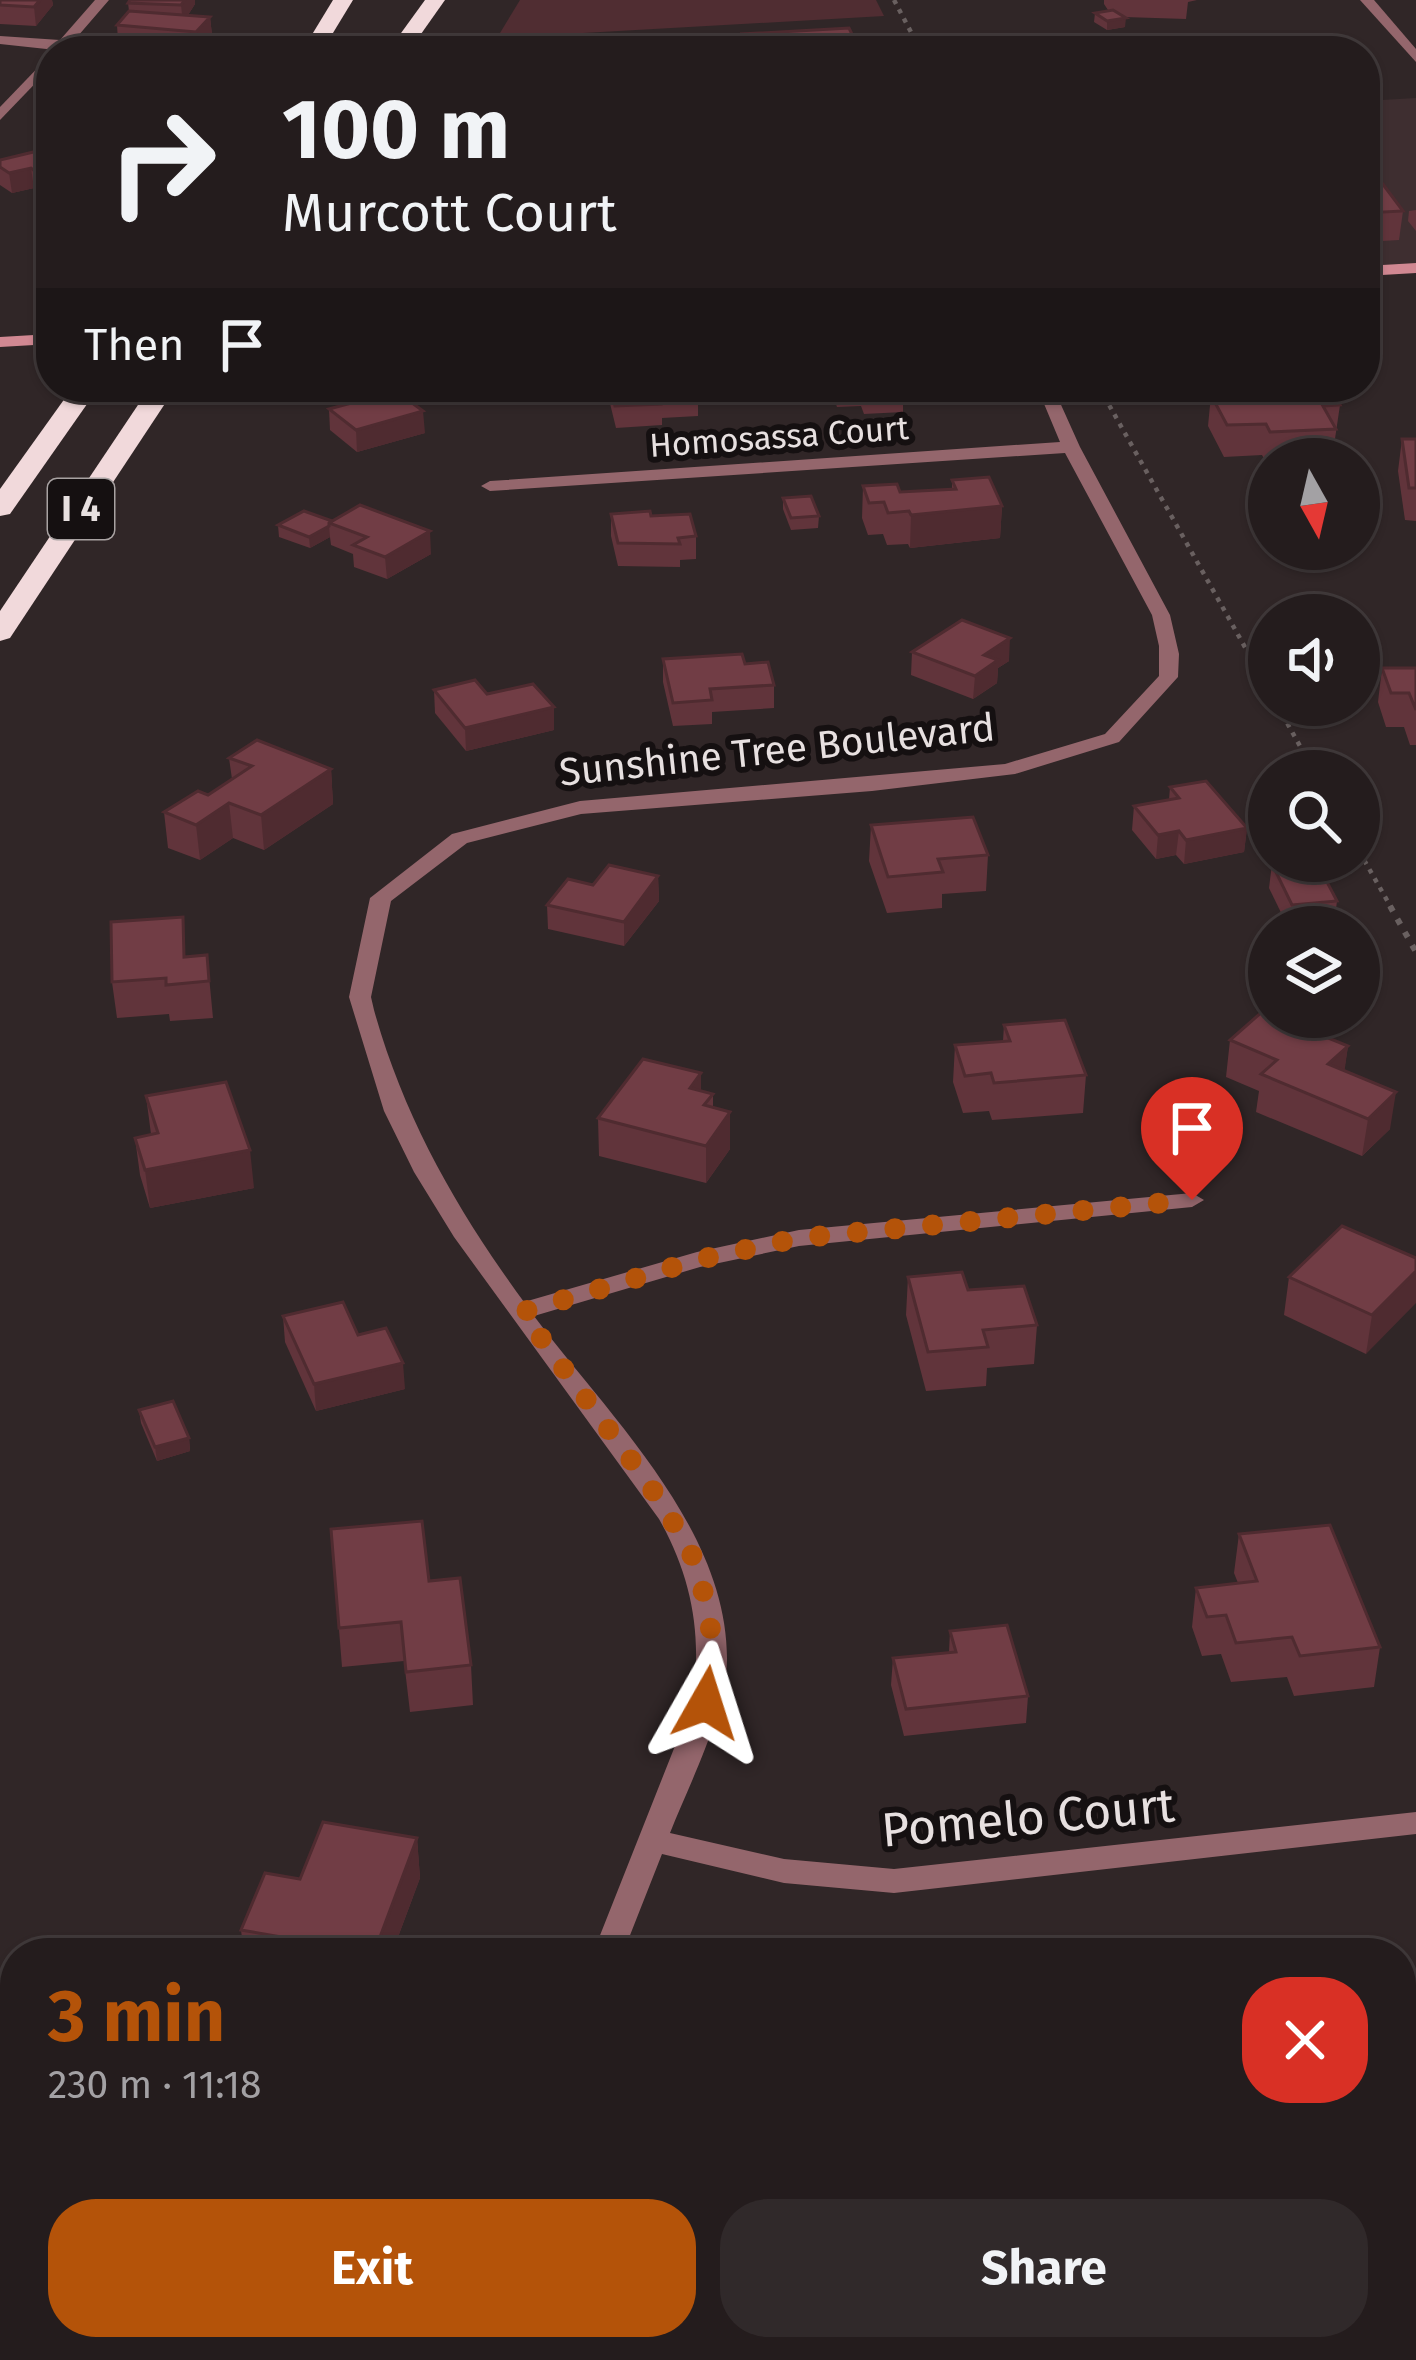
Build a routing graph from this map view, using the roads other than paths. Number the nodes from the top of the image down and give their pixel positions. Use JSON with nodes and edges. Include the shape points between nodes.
{"nodes":[{"id":1,"x":102,"y":0,"type":"edge"},
{"id":2,"x":343,"y":0,"type":"edge"},
{"id":3,"x":435,"y":0,"type":"edge"},
{"id":4,"x":1367,"y":0,"type":"edge"},
{"id":5,"x":71,"y":36,"type":"edge"},
{"id":6,"x":321,"y":36,"type":"edge"},
{"id":7,"x":409,"y":36,"type":"edge"},
{"id":8,"x":0,"y":40,"type":"edge"},
{"id":9,"x":36,"y":44,"type":"edge"},
{"id":10,"x":1416,"y":58,"type":"edge"},
{"id":11,"x":36,"y":75,"type":"edge"},
{"id":12,"x":0,"y":116,"type":"edge"},
{"id":13,"x":1416,"y":268,"type":"edge"},
{"id":14,"x":1380,"y":270,"type":"edge"},
{"id":15,"x":36,"y":340,"type":"edge"},
{"id":16,"x":0,"y":342,"type":"edge"},
{"id":17,"x":75,"y":402,"type":"edge"},
{"id":18,"x":153,"y":402,"type":"edge"},
{"id":19,"x":1052,"y":402,"type":"edge"},
{"id":20,"x":1072,"y":447,"type":"junction"},
{"id":21,"x":490,"y":486,"type":"dead end"},
{"id":22,"x":0,"y":508,"type":"edge"},
{"id":23,"x":0,"y":632,"type":"edge"},
{"id":24,"x":1192,"y":1200,"type":"dead end"},
{"id":25,"x":522,"y":1312,"type":"junction"},
{"id":26,"x":1416,"y":1823,"type":"edge"},
{"id":27,"x":651,"y":1840,"type":"junction"},
{"id":28,"x":614,"y":1938,"type":"edge"}],
"edges":[{"from":1,"to":5,"type":"street"},
{"from":2,"to":6,"type":"highway"},
{"from":3,"to":7,"type":"highway"},
{"from":4,"to":10,"type":"street"},
{"from":8,"to":9,"type":"street"},
{"from":11,"to":12,"type":"street"},
{"from":13,"to":14,"type":"street"},
{"from":15,"to":16,"type":"street"},
{"from":17,"to":22,"type":"highway","number":"I 4"},
{"from":18,"to":23,"type":"highway","number":"I 4"},
{"from":19,"to":20,"type":"street","name":"Sunshine Tree Boulevard"},
{"from":20,"to":21,"type":"street","name":"Homosassa Court"},
{"from":20,"to":25,"type":"street","name":"Sunshine Tree Boulevard","via":[[1169,644],[1169,676],[1149,710],[1108,739],[1044,764],[977,777],[582,806],[496,826],[435,851],[390,886],[361,936],[360,998],[387,1094],[440,1200]]},
{"from":24,"to":25,"type":"street","via":[[799,1238]]},
{"from":25,"to":27,"type":"street","name":"Sunshine Tree Boulevard","via":[[669,1513],[707,1604],[714,1654],[706,1703]]},
{"from":26,"to":27,"type":"street","name":"Pomelo Court","via":[[894,1882],[784,1871]]},
{"from":27,"to":28,"type":"street","name":"Sunshine Tree Boulevard"}]}
